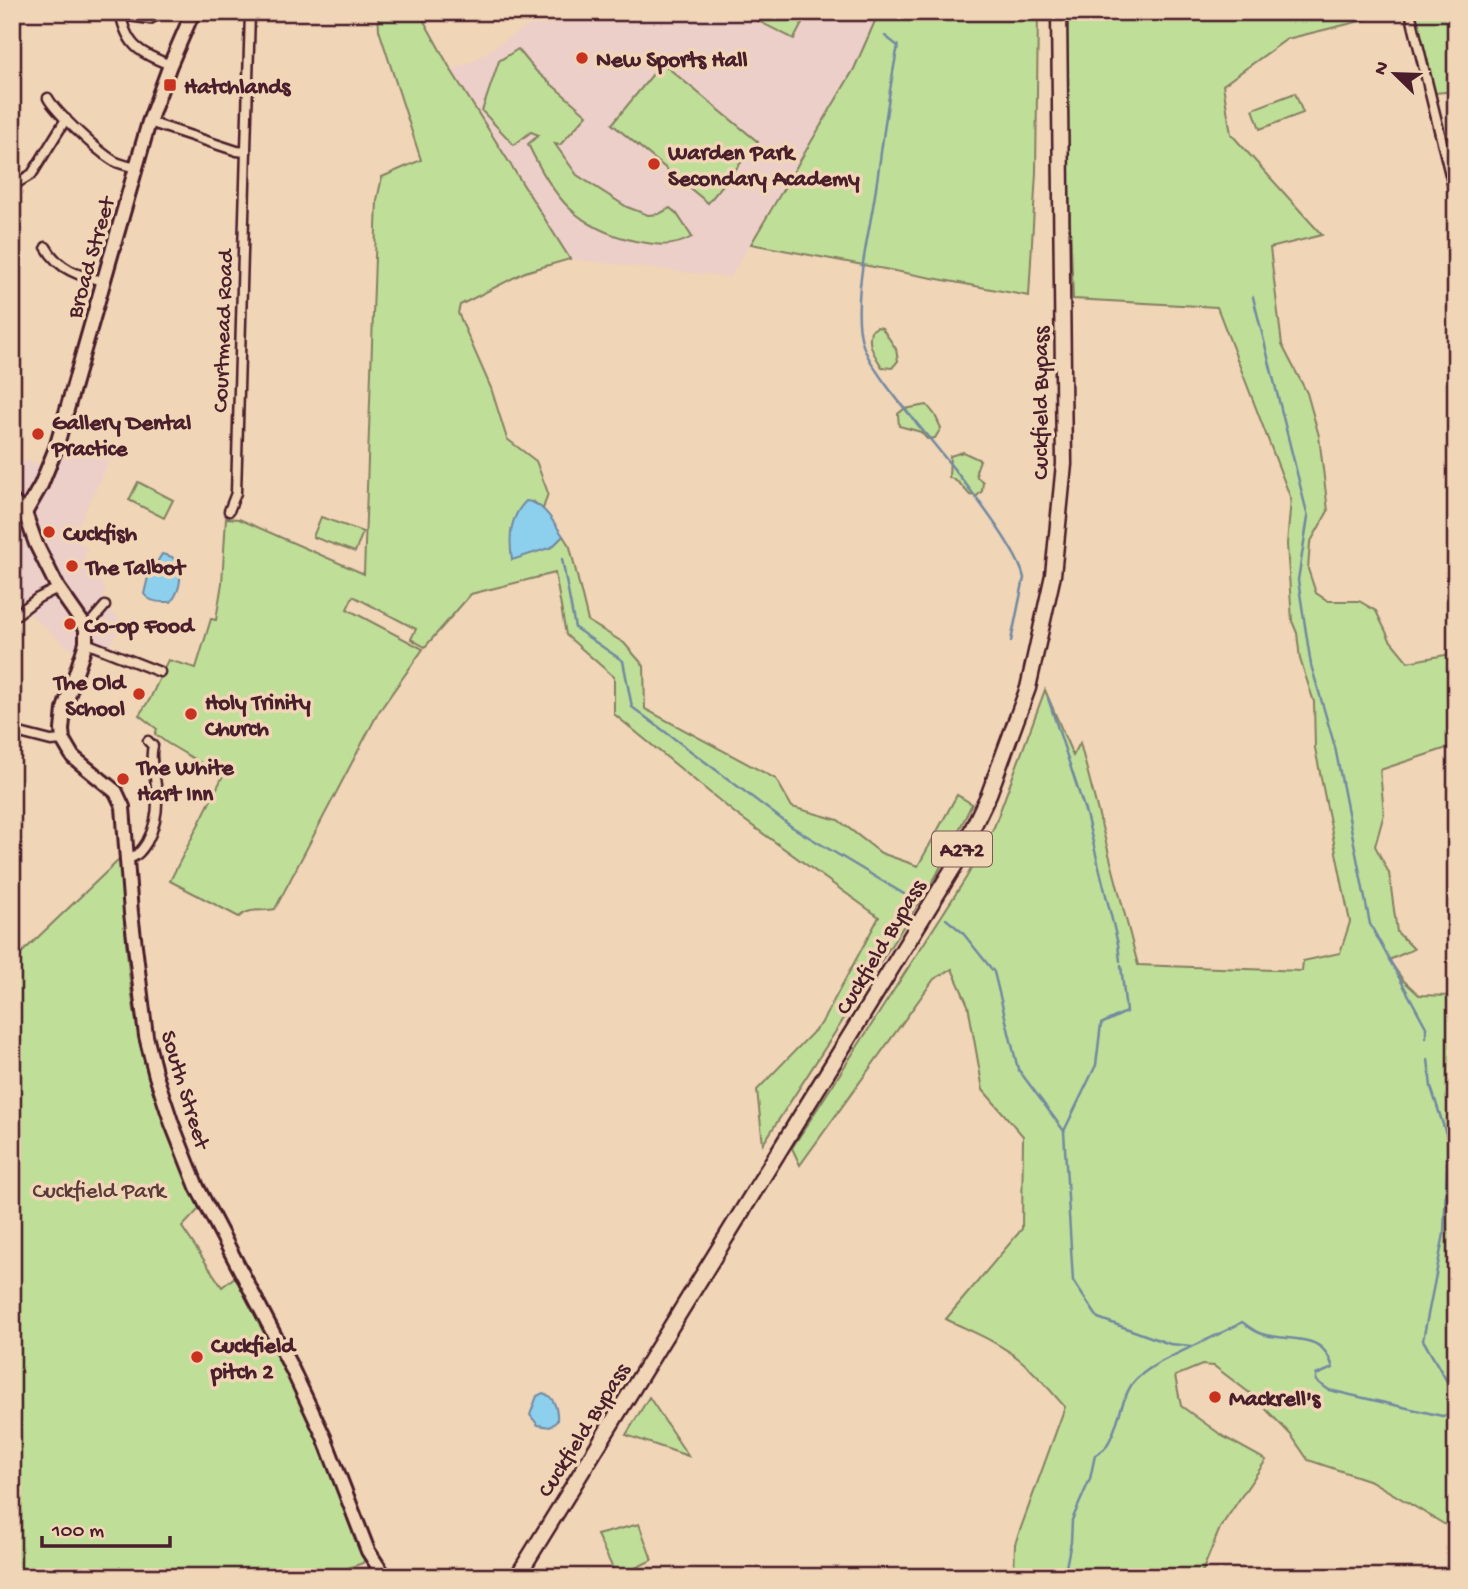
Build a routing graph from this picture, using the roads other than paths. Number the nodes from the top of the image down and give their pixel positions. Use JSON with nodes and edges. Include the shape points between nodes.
{"nodes":[{"id":1,"x":163,"y":12,"type":"edge"},
{"id":2,"x":193,"y":12,"type":"edge"},
{"id":3,"x":250,"y":12,"type":"edge"},
{"id":4,"x":1059,"y":12,"type":"edge"},
{"id":5,"x":1410,"y":12,"type":"edge"},
{"id":6,"x":120,"y":14,"type":"edge"},
{"id":7,"x":170,"y":65,"type":"junction"},
{"id":8,"x":48,"y":98,"type":"dead end"},
{"id":9,"x":66,"y":119,"type":"junction"},
{"id":10,"x":149,"y":122,"type":"junction"},
{"id":11,"x":246,"y":152,"type":"junction"},
{"id":12,"x":136,"y":168,"type":"junction"},
{"id":13,"x":12,"y":186,"type":"edge"},
{"id":14,"x":1456,"y":199,"type":"edge"},
{"id":15,"x":46,"y":247,"type":"dead end"},
{"id":16,"x":104,"y":281,"type":"junction"},
{"id":17,"x":12,"y":501,"type":"edge"},
{"id":18,"x":229,"y":511,"type":"dead end"},
{"id":19,"x":25,"y":513,"type":"junction"},
{"id":20,"x":58,"y":588,"type":"junction"},
{"id":21,"x":105,"y":606,"type":"dead end"},
{"id":22,"x":12,"y":618,"type":"edge"},
{"id":23,"x":86,"y":628,"type":"junction"},
{"id":24,"x":86,"y":643,"type":"junction"},
{"id":25,"x":160,"y":672,"type":"dead end"},
{"id":26,"x":12,"y":731,"type":"edge"},
{"id":27,"x":63,"y":740,"type":"junction"},
{"id":28,"x":148,"y":741,"type":"dead end"},
{"id":29,"x":127,"y":859,"type":"junction"},
{"id":30,"x":385,"y":1577,"type":"edge"},
{"id":31,"x":517,"y":1577,"type":"edge"}],
"edges":[{"from":1,"to":6,"type":"street","via":[[150,19]]},
{"from":2,"to":7,"type":"main road","name":"Broad Street"},
{"from":3,"to":11,"type":"street","name":"Courtmead Road"},
{"from":4,"to":31,"type":"highway","name":"Cuckfield Bypass","number":"A272","via":[[1064,464],[1054,575],[1028,688],[989,794],[955,865]]},
{"from":5,"to":14,"type":"street"},
{"from":6,"to":7,"type":"street","via":[[135,47]]},
{"from":7,"to":10,"type":"main road","name":"Broad Street"},
{"from":8,"to":9,"type":"street"},
{"from":9,"to":12,"type":"street","via":[[116,162]]},
{"from":9,"to":13,"type":"street","via":[[33,174]]},
{"from":10,"to":11,"type":"street"},
{"from":10,"to":12,"type":"main road","name":"Broad Street"},
{"from":11,"to":18,"type":"street","name":"Courtmead Road","via":[[236,493]]},
{"from":12,"to":16,"type":"main road","name":"Broad Street"},
{"from":15,"to":16,"type":"street","via":[[68,271]]},
{"from":16,"to":19,"type":"main road","name":"Broad Street","via":[[52,459]]},
{"from":17,"to":19,"type":"main road"},
{"from":19,"to":20,"type":"main road"},
{"from":20,"to":22,"type":"street"},
{"from":20,"to":23,"type":"main road"},
{"from":21,"to":23,"type":"street"},
{"from":23,"to":24,"type":"main road"},
{"from":24,"to":25,"type":"street"},
{"from":24,"to":27,"type":"main road","via":[[64,709]]},
{"from":26,"to":27,"type":"street"},
{"from":27,"to":29,"type":"main road","name":"South Street","via":[[73,757],[121,800]]},
{"from":28,"to":29,"type":"street","via":[[153,746],[158,795],[156,820],[142,850]]},
{"from":29,"to":30,"type":"main road","name":"South Street","via":[[146,1036],[172,1125],[197,1187],[292,1368],[368,1551]]}]}
